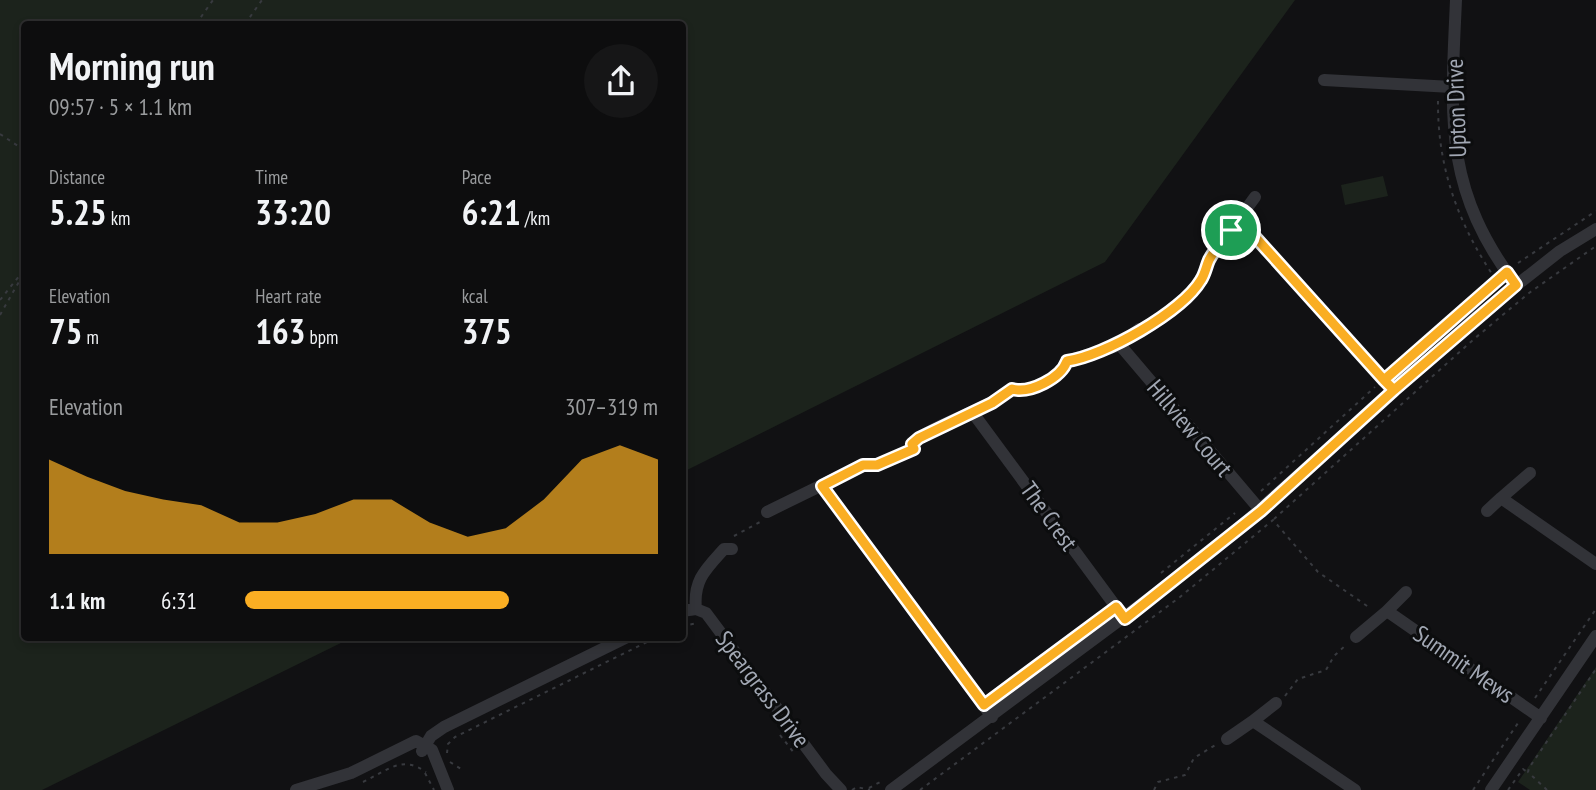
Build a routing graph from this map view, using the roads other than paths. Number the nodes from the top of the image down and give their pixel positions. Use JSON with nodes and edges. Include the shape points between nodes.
{"nodes":[{"id":1,"x":1456,"y":0,"type":"edge"},
{"id":2,"x":1324,"y":80,"type":"dead end"},
{"id":3,"x":1446,"y":86,"type":"junction"},
{"id":4,"x":1255,"y":197,"type":"dead end"},
{"id":5,"x":1239,"y":219,"type":"junction"},
{"id":6,"x":1596,"y":229,"type":"edge"},
{"id":7,"x":1219,"y":247,"type":"road end"},
{"id":8,"x":1516,"y":285,"type":"junction"},
{"id":9,"x":1139,"y":329,"type":"road end"},
{"id":10,"x":1120,"y":345,"type":"junction"},
{"id":11,"x":1065,"y":365,"type":"road end"},
{"id":12,"x":1015,"y":388,"type":"road end"},
{"id":13,"x":1394,"y":390,"type":"junction"},
{"id":14,"x":973,"y":413,"type":"junction"},
{"id":15,"x":910,"y":445,"type":"road end"},
{"id":16,"x":865,"y":463,"type":"road end"},
{"id":17,"x":1530,"y":473,"type":"dead end"},
{"id":18,"x":822,"y":486,"type":"junction"},
{"id":19,"x":1501,"y":498,"type":"junction"},
{"id":20,"x":1261,"y":511,"type":"junction"},
{"id":21,"x":1487,"y":511,"type":"dead end"},
{"id":22,"x":766,"y":512,"type":"road end"},
{"id":23,"x":724,"y":546,"type":"road end"},
{"id":24,"x":1596,"y":564,"type":"edge"},
{"id":25,"x":1406,"y":592,"type":"dead end"},
{"id":26,"x":696,"y":609,"type":"junction"},
{"id":27,"x":686,"y":610,"type":"edge"},
{"id":28,"x":1384,"y":613,"type":"junction"},
{"id":29,"x":1125,"y":619,"type":"junction"},
{"id":30,"x":1596,"y":636,"type":"edge"},
{"id":31,"x":1356,"y":637,"type":"road end"},
{"id":32,"x":619,"y":641,"type":"edge"},
{"id":33,"x":1276,"y":703,"type":"road end"},
{"id":34,"x":992,"y":717,"type":"junction"},
{"id":35,"x":1541,"y":718,"type":"junction"},
{"id":36,"x":1253,"y":721,"type":"junction"},
{"id":37,"x":1227,"y":739,"type":"road end"},
{"id":38,"x":425,"y":747,"type":"junction"},
{"id":39,"x":826,"y":774,"type":"junction"},
{"id":40,"x":886,"y":786,"type":"edge"},
{"id":41,"x":900,"y":786,"type":"edge"},
{"id":42,"x":296,"y":790,"type":"edge"},
{"id":43,"x":448,"y":790,"type":"edge"},
{"id":44,"x":834,"y":790,"type":"edge"},
{"id":45,"x":841,"y":790,"type":"edge"},
{"id":46,"x":1354,"y":790,"type":"edge"},
{"id":47,"x":1492,"y":790,"type":"edge"}],
"edges":[{"from":1,"to":3,"type":"street","name":"Upton Drive"},
{"from":2,"to":3,"type":"street"},
{"from":3,"to":8,"type":"street","name":"Upton Drive","via":[[1463,190],[1476,223]]},
{"from":4,"to":5,"type":"street"},
{"from":5,"to":7,"type":"street"},
{"from":5,"to":13,"type":"street"},
{"from":6,"to":8,"type":"street"},
{"from":8,"to":13,"type":"street"},
{"from":9,"to":10,"type":"street"},
{"from":10,"to":11,"type":"street"},
{"from":10,"to":20,"type":"street","name":"Hillview Court"},
{"from":12,"to":14,"type":"street"},
{"from":13,"to":20,"type":"street"},
{"from":14,"to":15,"type":"street"},
{"from":14,"to":29,"type":"street","name":"The Crest"},
{"from":16,"to":18,"type":"street"},
{"from":17,"to":19,"type":"street"},
{"from":18,"to":22,"type":"street"},
{"from":18,"to":34,"type":"street"},
{"from":19,"to":21,"type":"street"},
{"from":19,"to":24,"type":"street"},
{"from":20,"to":29,"type":"street"},
{"from":23,"to":26,"type":"street","name":"Speargrass Drive","via":[[696,582]]},
{"from":25,"to":28,"type":"street","name":"Summit Mews"},
{"from":26,"to":27,"type":"street","name":"Speargrass Drive"},
{"from":26,"to":39,"type":"street","name":"Speargrass Drive","via":[[710,618]]},
{"from":28,"to":31,"type":"street","name":"Summit Mews"},
{"from":28,"to":35,"type":"street","name":"Summit Mews"},
{"from":29,"to":34,"type":"street"},
{"from":30,"to":35,"type":"street"},
{"from":32,"to":38,"type":"street","via":[[456,722]]},
{"from":33,"to":36,"type":"street"},
{"from":34,"to":41,"type":"street"},
{"from":35,"to":47,"type":"street"},
{"from":36,"to":37,"type":"street"},
{"from":36,"to":46,"type":"street"},
{"from":38,"to":42,"type":"street"},
{"from":38,"to":43,"type":"street","via":[[433,770]]},
{"from":39,"to":44,"type":"street","name":"Speargrass Drive"},
{"from":39,"to":45,"type":"street","name":"Speargrass Drive"},
{"from":40,"to":41,"type":"street"}]}
